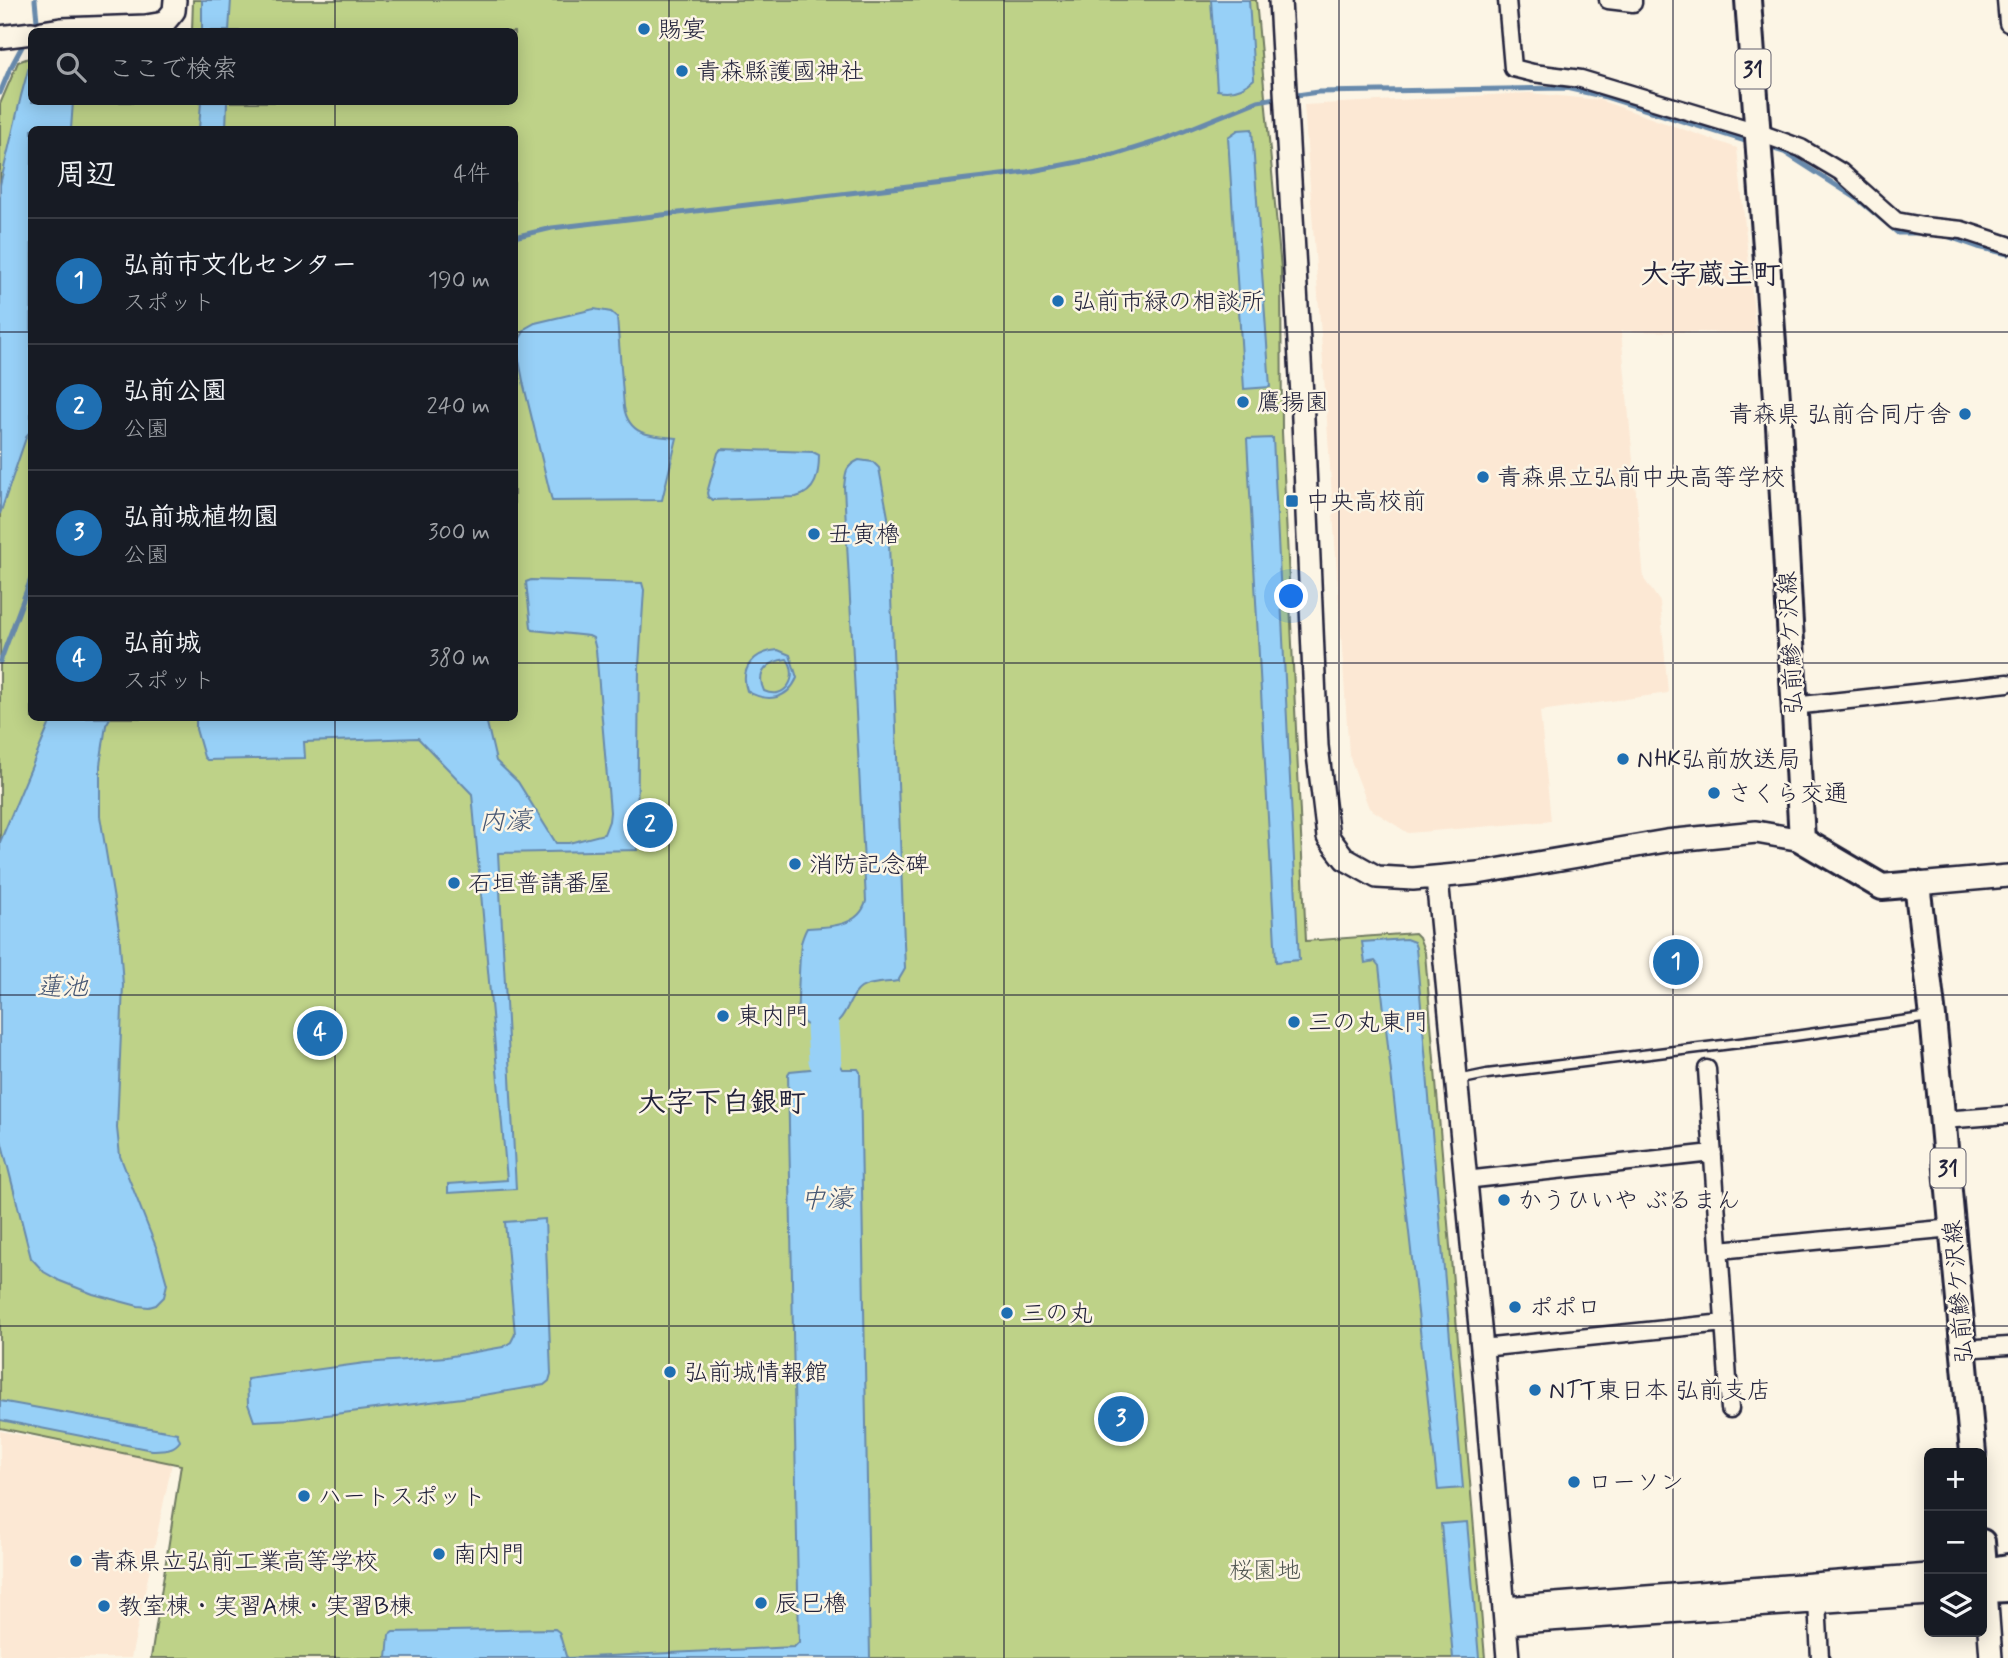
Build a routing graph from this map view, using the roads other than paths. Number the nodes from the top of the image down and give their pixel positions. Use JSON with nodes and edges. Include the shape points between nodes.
{"nodes":[{"id":1,"x":175,"y":0,"type":"edge"},
{"id":2,"x":1280,"y":0,"type":"edge"},
{"id":3,"x":1507,"y":0,"type":"edge"},
{"id":4,"x":1608,"y":0,"type":"edge"},
{"id":5,"x":1633,"y":0,"type":"edge"},
{"id":6,"x":1748,"y":0,"type":"edge"},
{"id":7,"x":2007,"y":0,"type":"edge"},
{"id":8,"x":2008,"y":23,"type":"edge"},
{"id":9,"x":99,"y":28,"type":"edge"},
{"id":10,"x":28,"y":34,"type":"edge"},
{"id":11,"x":2,"y":37,"type":"edge"},
{"id":12,"x":1758,"y":140,"type":"junction"},
{"id":13,"x":2008,"y":245,"type":"edge"},
{"id":14,"x":2008,"y":683,"type":"edge"},
{"id":15,"x":1793,"y":706,"type":"junction"},
{"id":16,"x":1802,"y":840,"type":"junction"},
{"id":17,"x":2008,"y":876,"type":"edge"},
{"id":18,"x":1437,"y":878,"type":"junction"},
{"id":19,"x":1917,"y":884,"type":"junction"},
{"id":20,"x":1933,"y":1017,"type":"junction"},
{"id":21,"x":1707,"y":1069,"type":"dead end"},
{"id":22,"x":1455,"y":1080,"type":"junction"},
{"id":23,"x":2008,"y":1115,"type":"edge"},
{"id":24,"x":1943,"y":1120,"type":"junction"},
{"id":25,"x":1713,"y":1153,"type":"junction"},
{"id":26,"x":1465,"y":1180,"type":"junction"},
{"id":27,"x":1953,"y":1228,"type":"junction"},
{"id":28,"x":1719,"y":1250,"type":"junction"},
{"id":29,"x":1724,"y":1323,"type":"junction"},
{"id":30,"x":2008,"y":1346,"type":"edge"},
{"id":31,"x":1482,"y":1348,"type":"junction"},
{"id":32,"x":1962,"y":1349,"type":"junction"},
{"id":33,"x":1730,"y":1409,"type":"dead end"},
{"id":34,"x":1972,"y":1448,"type":"edge"},
{"id":35,"x":1987,"y":1561,"type":"edge"},
{"id":36,"x":1924,"y":1575,"type":"edge"},
{"id":37,"x":1992,"y":1580,"type":"edge"},
{"id":38,"x":1924,"y":1594,"type":"edge"},
{"id":39,"x":1817,"y":1602,"type":"junction"},
{"id":40,"x":1505,"y":1615,"type":"junction"},
{"id":41,"x":1508,"y":1658,"type":"edge"},
{"id":42,"x":1820,"y":1658,"type":"edge"},
{"id":43,"x":1991,"y":1658,"type":"edge"}],
"edges":[{"from":1,"to":9,"type":"street","via":[[174,12],[164,23]]},
{"from":2,"to":18,"type":"street","via":[[1317,746],[1328,837],[1345,859],[1377,877]]},
{"from":3,"to":12,"type":"street","via":[[1513,68],[1581,79]]},
{"from":4,"to":5,"type":"street"},
{"from":6,"to":12,"type":"main road","name":"弘前鰺ケ沢線","number":"31"},
{"from":7,"to":8,"type":"street"},
{"from":10,"to":11,"type":"street"},
{"from":12,"to":13,"type":"street","via":[[1801,148],[1841,172],[1896,221],[1962,230]]},
{"from":12,"to":15,"type":"main road","name":"弘前鰺ケ沢線","number":"31"},
{"from":14,"to":15,"type":"street"},
{"from":15,"to":16,"type":"main road","name":"弘前鰺ケ沢線","number":"31"},
{"from":16,"to":18,"type":"street","via":[[1756,832],[1665,841]]},
{"from":16,"to":19,"type":"main road","via":[[1882,887]]},
{"from":17,"to":19,"type":"street"},
{"from":18,"to":22,"type":"street"},
{"from":19,"to":20,"type":"main road","name":"弘前鰺ケ沢線","number":"31"},
{"from":20,"to":22,"type":"lane"},
{"from":20,"to":24,"type":"main road","name":"弘前鰺ケ沢線","number":"31"},
{"from":21,"to":25,"type":"street"},
{"from":22,"to":26,"type":"street"},
{"from":23,"to":24,"type":"street"},
{"from":24,"to":27,"type":"main road","name":"弘前鰺ケ沢線","number":"31"},
{"from":25,"to":26,"type":"street"},
{"from":25,"to":28,"type":"street"},
{"from":26,"to":31,"type":"street"},
{"from":27,"to":28,"type":"street"},
{"from":27,"to":32,"type":"main road","name":"弘前鰺ケ沢線","number":"31"},
{"from":28,"to":29,"type":"street"},
{"from":29,"to":31,"type":"street"},
{"from":29,"to":33,"type":"street"},
{"from":30,"to":32,"type":"street"},
{"from":31,"to":40,"type":"street"},
{"from":32,"to":34,"type":"main road","name":"弘前鰺ケ沢線","number":"31"},
{"from":35,"to":37,"type":"main road"},
{"from":36,"to":40,"type":"street"},
{"from":37,"to":43,"type":"street"},
{"from":38,"to":39,"type":"street"},
{"from":39,"to":40,"type":"street"},
{"from":39,"to":42,"type":"street"},
{"from":40,"to":41,"type":"street"}]}
